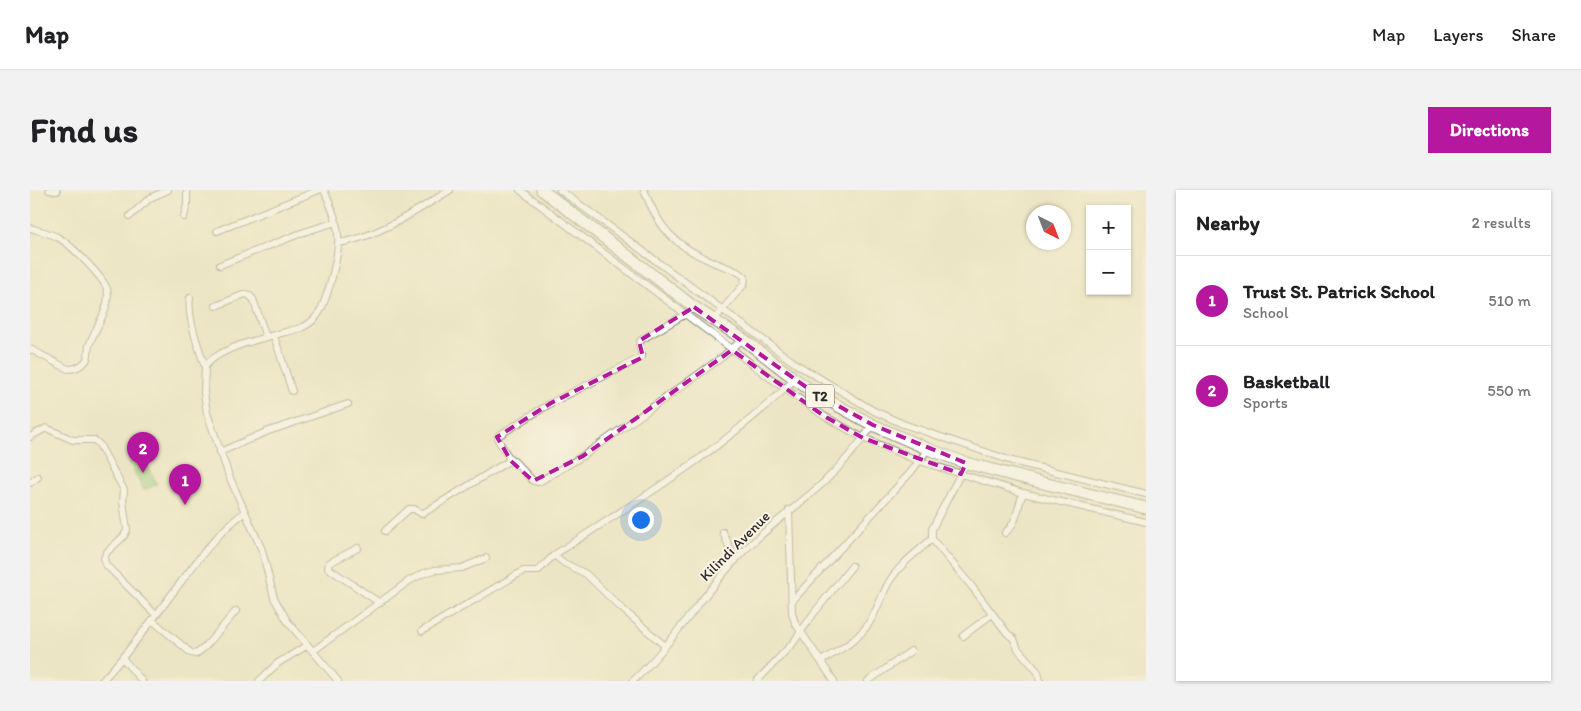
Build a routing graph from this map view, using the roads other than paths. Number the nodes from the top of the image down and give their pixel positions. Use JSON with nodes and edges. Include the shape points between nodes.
{"nodes":[{"id":1,"x":49,"y":190,"type":"edge"},
{"id":2,"x":168,"y":190,"type":"edge"},
{"id":3,"x":187,"y":190,"type":"edge"},
{"id":4,"x":319,"y":190,"type":"edge"},
{"id":5,"x":324,"y":190,"type":"edge"},
{"id":6,"x":450,"y":190,"type":"edge"},
{"id":7,"x":520,"y":190,"type":"edge"},
{"id":8,"x":542,"y":190,"type":"edge"},
{"id":9,"x":560,"y":190,"type":"edge"},
{"id":10,"x":644,"y":190,"type":"edge"},
{"id":11,"x":57,"y":191,"type":"edge"},
{"id":12,"x":130,"y":216,"type":"dead end"},
{"id":13,"x":184,"y":217,"type":"dead end"},
{"id":14,"x":336,"y":222,"type":"junction"},
{"id":15,"x":30,"y":228,"type":"edge"},
{"id":16,"x":217,"y":231,"type":"dead end"},
{"id":17,"x":338,"y":244,"type":"junction"},
{"id":18,"x":220,"y":265,"type":"dead end"},
{"id":19,"x":190,"y":298,"type":"dead end"},
{"id":20,"x":216,"y":306,"type":"dead end"},
{"id":21,"x":694,"y":307,"type":"junction"},
{"id":22,"x":722,"y":309,"type":"junction"},
{"id":23,"x":684,"y":315,"type":"junction"},
{"id":24,"x":713,"y":321,"type":"junction"},
{"id":25,"x":274,"y":336,"type":"junction"},
{"id":26,"x":266,"y":337,"type":"junction"},
{"id":27,"x":743,"y":339,"type":"junction"},
{"id":28,"x":30,"y":348,"type":"edge"},
{"id":29,"x":732,"y":350,"type":"junction"},
{"id":30,"x":205,"y":368,"type":"junction"},
{"id":31,"x":795,"y":379,"type":"junction"},
{"id":32,"x":785,"y":389,"type":"junction"},
{"id":33,"x":292,"y":391,"type":"dead end"},
{"id":34,"x":348,"y":404,"type":"dead end"},
{"id":35,"x":874,"y":425,"type":"junction"},
{"id":36,"x":30,"y":437,"type":"edge"},
{"id":37,"x":863,"y":438,"type":"junction"},
{"id":38,"x":928,"y":449,"type":"junction"},
{"id":39,"x":220,"y":452,"type":"junction"},
{"id":40,"x":512,"y":460,"type":"junction"},
{"id":41,"x":919,"y":461,"type":"junction"},
{"id":42,"x":966,"y":463,"type":"junction"},
{"id":43,"x":961,"y":474,"type":"junction"},
{"id":44,"x":38,"y":477,"type":"dead end"},
{"id":45,"x":30,"y":483,"type":"edge"},
{"id":46,"x":1023,"y":493,"type":"junction"},
{"id":47,"x":1146,"y":494,"type":"edge"},
{"id":48,"x":1146,"y":508,"type":"edge"},
{"id":49,"x":789,"y":510,"type":"junction"},
{"id":50,"x":245,"y":512,"type":"junction"},
{"id":51,"x":1146,"y":522,"type":"edge"},
{"id":52,"x":385,"y":531,"type":"dead end"},
{"id":53,"x":723,"y":532,"type":"dead end"},
{"id":54,"x":1005,"y":533,"type":"dead end"},
{"id":55,"x":932,"y":539,"type":"junction"},
{"id":56,"x":358,"y":548,"type":"dead end"},
{"id":57,"x":554,"y":555,"type":"junction"},
{"id":58,"x":486,"y":558,"type":"dead end"},
{"id":59,"x":735,"y":561,"type":"junction"},
{"id":60,"x":852,"y":566,"type":"dead end"},
{"id":61,"x":792,"y":601,"type":"junction"},
{"id":62,"x":380,"y":603,"type":"junction"},
{"id":63,"x":236,"y":611,"type":"dead end"},
{"id":64,"x":992,"y":614,"type":"junction"},
{"id":65,"x":154,"y":617,"type":"junction"},
{"id":66,"x":422,"y":631,"type":"dead end"},
{"id":67,"x":801,"y":632,"type":"junction"},
{"id":68,"x":963,"y":636,"type":"dead end"},
{"id":69,"x":308,"y":645,"type":"junction"},
{"id":70,"x":665,"y":646,"type":"junction"},
{"id":71,"x":313,"y":651,"type":"junction"},
{"id":72,"x":911,"y":651,"type":"dead end"},
{"id":73,"x":123,"y":659,"type":"junction"},
{"id":74,"x":822,"y":661,"type":"junction"},
{"id":75,"x":102,"y":681,"type":"edge"},
{"id":76,"x":142,"y":681,"type":"edge"},
{"id":77,"x":259,"y":681,"type":"edge"},
{"id":78,"x":338,"y":681,"type":"edge"},
{"id":79,"x":633,"y":681,"type":"edge"},
{"id":80,"x":757,"y":681,"type":"edge"},
{"id":81,"x":834,"y":681,"type":"edge"},
{"id":82,"x":868,"y":681,"type":"edge"},
{"id":83,"x":1040,"y":681,"type":"edge"}],
"edges":[{"from":1,"to":11,"type":"street"},
{"from":2,"to":12,"type":"street","via":[[150,198]]},
{"from":3,"to":13,"type":"street"},
{"from":4,"to":16,"type":"street"},
{"from":5,"to":14,"type":"street"},
{"from":6,"to":17,"type":"street","via":[[366,236]]},
{"from":7,"to":23,"type":"street"},
{"from":8,"to":21,"type":"highway","number":"T2"},
{"from":9,"to":22,"type":"street"},
{"from":10,"to":22,"type":"street","via":[[656,220],[681,245],[745,277],[744,284]]},
{"from":14,"to":17,"type":"street"},
{"from":14,"to":18,"type":"street"},
{"from":15,"to":28,"type":"street","via":[[54,235],[67,244],[100,278],[108,296],[89,345],[88,356],[82,364],[68,369]]},
{"from":17,"to":25,"type":"street","via":[[327,293],[318,316],[305,326]]},
{"from":19,"to":30,"type":"street","via":[[189,310]]},
{"from":20,"to":26,"type":"street","via":[[250,295]]},
{"from":21,"to":23,"type":"street"},
{"from":21,"to":24,"type":"highway","number":"T2"},
{"from":22,"to":24,"type":"street"},
{"from":22,"to":47,"type":"street","via":[[796,364],[887,418],[1012,461]]},
{"from":23,"to":29,"type":"street"},
{"from":23,"to":40,"type":"street","via":[[641,340],[640,358],[551,403],[498,436]]},
{"from":24,"to":27,"type":"highway","number":"T2"},
{"from":25,"to":26,"type":"street"},
{"from":25,"to":33,"type":"street"},
{"from":26,"to":30,"type":"street","via":[[220,354]]},
{"from":27,"to":29,"type":"street"},
{"from":27,"to":31,"type":"highway","number":"T2"},
{"from":29,"to":32,"type":"street"},
{"from":29,"to":40,"type":"street","via":[[583,456],[539,482],[533,481]]},
{"from":30,"to":39,"type":"street","via":[[205,407]]},
{"from":31,"to":32,"type":"street"},
{"from":31,"to":35,"type":"highway","number":"T2"},
{"from":32,"to":37,"type":"street"},
{"from":32,"to":57,"type":"street","via":[[705,454]]},
{"from":34,"to":39,"type":"street","via":[[266,432]]},
{"from":35,"to":37,"type":"street","name":"Kilindi Avenue"},
{"from":35,"to":38,"type":"highway","number":"T2"},
{"from":36,"to":65,"type":"street","via":[[46,428],[73,440],[94,440],[99,444],[124,490],[127,530],[106,552],[104,561]]},
{"from":37,"to":41,"type":"street"},
{"from":37,"to":49,"type":"street","name":"Kilindi Avenue","via":[[822,484]]},
{"from":38,"to":41,"type":"street"},
{"from":38,"to":42,"type":"highway","number":"T2"},
{"from":39,"to":50,"type":"street"},
{"from":40,"to":52,"type":"street","via":[[422,514],[409,510]]},
{"from":41,"to":43,"type":"street"},
{"from":41,"to":61,"type":"street"},
{"from":42,"to":43,"type":"street"},
{"from":42,"to":48,"type":"highway","number":"T2"},
{"from":43,"to":46,"type":"street"},
{"from":43,"to":55,"type":"street","via":[[932,530]]},
{"from":44,"to":45,"type":"street"},
{"from":46,"to":51,"type":"street"},
{"from":46,"to":54,"type":"street","via":[[1016,520]]},
{"from":49,"to":59,"type":"street","name":"Kilindi Avenue"},
{"from":49,"to":61,"type":"street"},
{"from":50,"to":65,"type":"street","via":[[206,548]]},
{"from":50,"to":69,"type":"street","via":[[262,550],[277,604]]},
{"from":53,"to":59,"type":"street"},
{"from":55,"to":64,"type":"street"},
{"from":55,"to":74,"type":"street","via":[[894,575],[875,614],[860,635]]},
{"from":56,"to":62,"type":"street","via":[[329,563],[328,568]]},
{"from":57,"to":66,"type":"street","via":[[538,571],[523,571]]},
{"from":57,"to":70,"type":"street","via":[[586,574]]},
{"from":58,"to":62,"type":"street","via":[[462,568],[424,573]]},
{"from":59,"to":70,"type":"street","name":"Kilindi Avenue"},
{"from":60,"to":67,"type":"street"},
{"from":61,"to":67,"type":"street","via":[[792,613]]},
{"from":62,"to":71,"type":"street"},
{"from":63,"to":65,"type":"street","via":[[196,654],[191,653]]},
{"from":64,"to":68,"type":"street"},
{"from":64,"to":83,"type":"street","via":[[1035,668]]},
{"from":65,"to":73,"type":"street"},
{"from":67,"to":74,"type":"street"},
{"from":67,"to":80,"type":"street","via":[[794,644]]},
{"from":69,"to":71,"type":"street"},
{"from":69,"to":77,"type":"street","via":[[278,663]]},
{"from":70,"to":79,"type":"street","name":"Kilindi Avenue"},
{"from":71,"to":78,"type":"street"},
{"from":72,"to":82,"type":"street"},
{"from":73,"to":75,"type":"street"},
{"from":73,"to":76,"type":"street"},
{"from":74,"to":81,"type":"street"}]}
